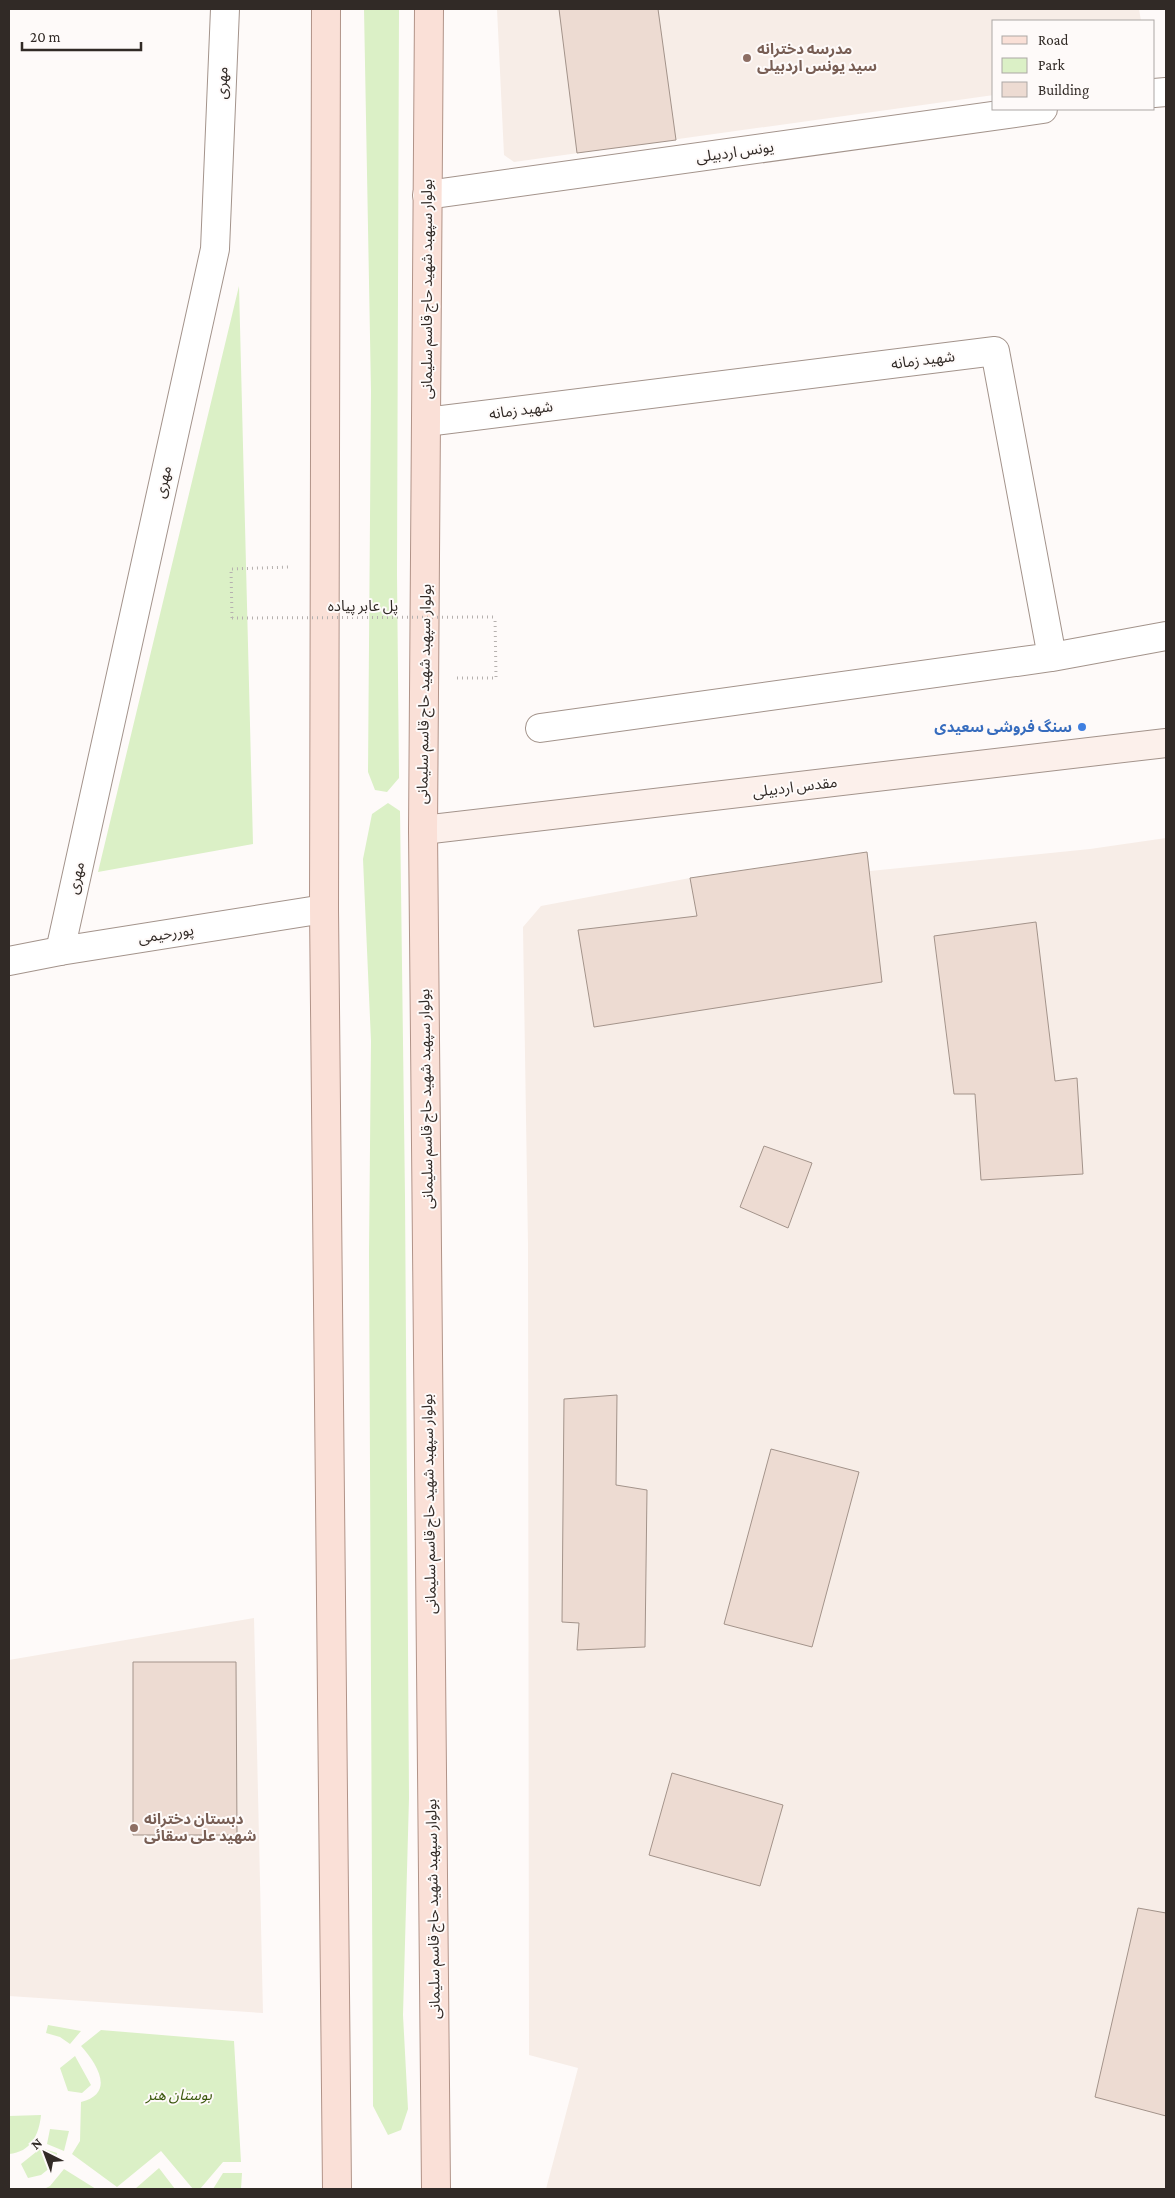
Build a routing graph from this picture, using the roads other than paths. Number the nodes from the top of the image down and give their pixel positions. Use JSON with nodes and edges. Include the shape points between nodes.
{"nodes":[{"id":1,"x":225,"y":9,"type":"edge"},
{"id":2,"x":326,"y":9,"type":"edge"},
{"id":3,"x":429,"y":9,"type":"edge"},
{"id":4,"x":1036,"y":110,"type":"edge"},
{"id":5,"x":427,"y":195,"type":"junction"},
{"id":6,"x":426,"y":422,"type":"junction"},
{"id":7,"x":1166,"y":636,"type":"edge"},
{"id":8,"x":1052,"y":657,"type":"junction"},
{"id":9,"x":540,"y":728,"type":"dead end"},
{"id":10,"x":1166,"y":743,"type":"edge"},
{"id":11,"x":423,"y":830,"type":"junction"},
{"id":12,"x":324,"y":908,"type":"junction"},
{"id":13,"x":60,"y":951,"type":"junction"},
{"id":14,"x":9,"y":961,"type":"edge"},
{"id":15,"x":337,"y":2189,"type":"edge"},
{"id":16,"x":436,"y":2189,"type":"edge"}],
"edges":[{"from":1,"to":13,"type":"street","name":"مهری","via":[[215,249]]},
{"from":2,"to":12,"type":"main road"},
{"from":3,"to":5,"type":"main road","name":"بولوار سپهبد شهید حاج قاسم سلیمانی"},
{"from":4,"to":5,"type":"street","name":"یونس اردبیلی"},
{"from":5,"to":6,"type":"main road","name":"بولوار سپهبد شهید حاج قاسم سلیمانی"},
{"from":6,"to":8,"type":"street","name":"شهید زمانه","via":[[996,351]]},
{"from":6,"to":11,"type":"main road","name":"بولوار سپهبد شهید حاج قاسم سلیمانی"},
{"from":7,"to":8,"type":"street"},
{"from":8,"to":9,"type":"street"},
{"from":10,"to":11,"type":"main road","name":"مقدس اردبیلی"},
{"from":11,"to":16,"type":"main road","name":"بولوار سپهبد شهید حاج قاسم سلیمانی"},
{"from":12,"to":13,"type":"street","name":"پوررحیمی"},
{"from":12,"to":15,"type":"main road"},
{"from":13,"to":14,"type":"street","name":"پوررحیمی"}]}
